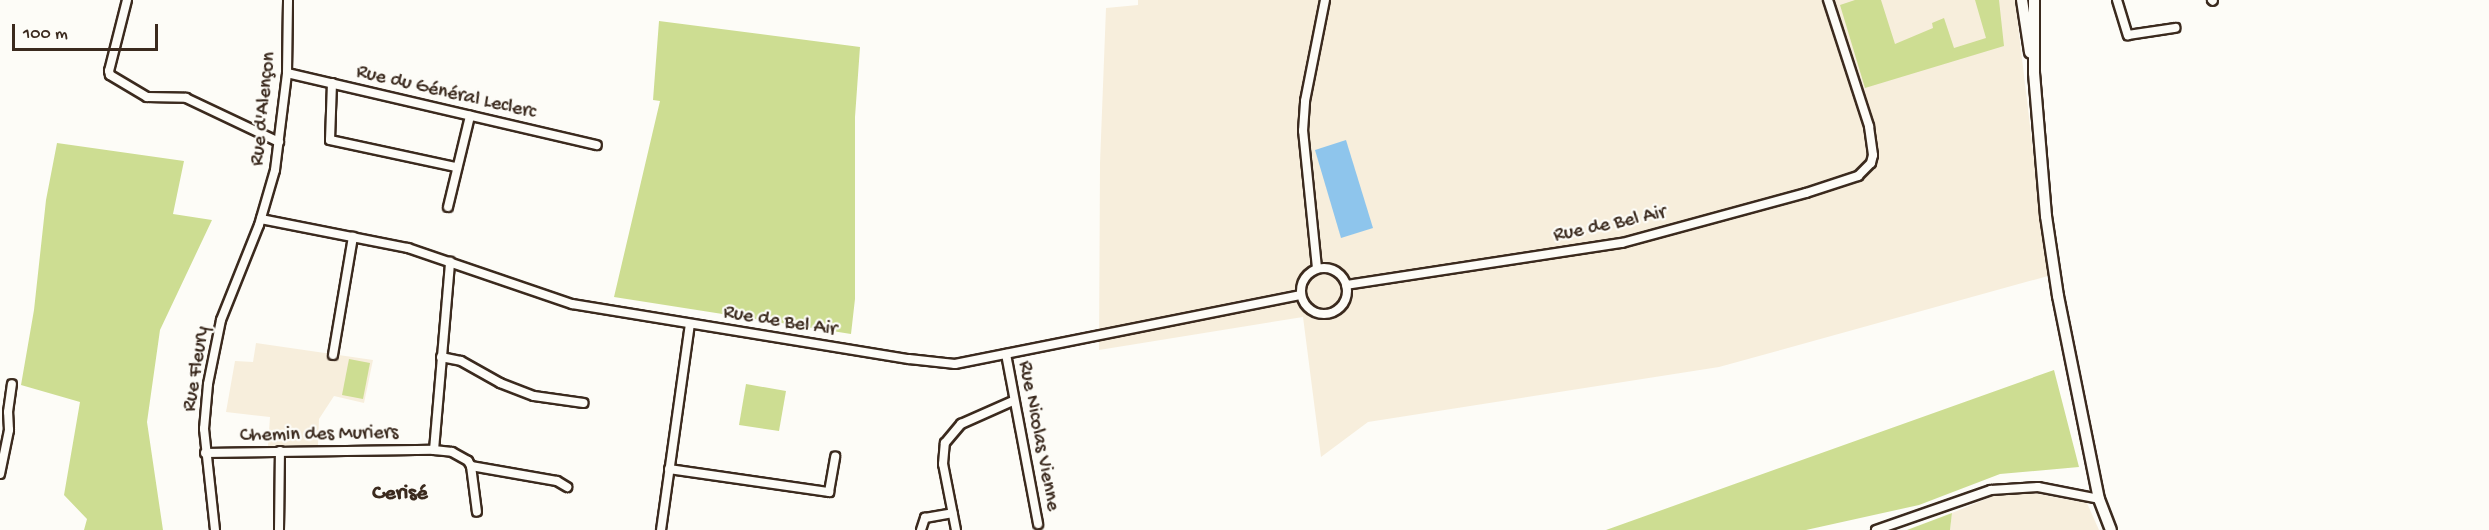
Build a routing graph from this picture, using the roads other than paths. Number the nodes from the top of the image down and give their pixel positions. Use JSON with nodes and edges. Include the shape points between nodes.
{"nodes":[{"id":1,"x":127,"y":0,"type":"edge"},
{"id":2,"x":288,"y":0,"type":"edge"},
{"id":3,"x":1325,"y":0,"type":"edge"},
{"id":4,"x":1828,"y":0,"type":"edge"},
{"id":5,"x":2022,"y":0,"type":"edge"},
{"id":6,"x":2034,"y":0,"type":"edge"},
{"id":7,"x":2117,"y":0,"type":"edge"},
{"id":8,"x":2175,"y":28,"type":"dead end"},
{"id":9,"x":287,"y":73,"type":"junction"},
{"id":10,"x":2034,"y":73,"type":"junction"},
{"id":11,"x":332,"y":84,"type":"junction"},
{"id":12,"x":470,"y":116,"type":"junction"},
{"id":13,"x":279,"y":142,"type":"junction"},
{"id":14,"x":597,"y":145,"type":"dead end"},
{"id":15,"x":456,"y":167,"type":"junction"},
{"id":16,"x":448,"y":207,"type":"dead end"},
{"id":17,"x":261,"y":219,"type":"junction"},
{"id":18,"x":353,"y":237,"type":"junction"},
{"id":19,"x":450,"y":262,"type":"junction"},
{"id":20,"x":1317,"y":268,"type":"junction"},
{"id":21,"x":1346,"y":285,"type":"junction"},
{"id":22,"x":1300,"y":295,"type":"junction"},
{"id":23,"x":690,"y":324,"type":"junction"},
{"id":24,"x":1006,"y":354,"type":"junction"},
{"id":25,"x":333,"y":355,"type":"dead end"},
{"id":26,"x":441,"y":357,"type":"junction"},
{"id":27,"x":12,"y":384,"type":"dead end"},
{"id":28,"x":1013,"y":401,"type":"junction"},
{"id":29,"x":584,"y":403,"type":"dead end"},
{"id":30,"x":434,"y":450,"type":"junction"},
{"id":31,"x":280,"y":451,"type":"junction"},
{"id":32,"x":205,"y":453,"type":"junction"},
{"id":33,"x":835,"y":457,"type":"dead end"},
{"id":34,"x":471,"y":466,"type":"junction"},
{"id":35,"x":669,"y":469,"type":"junction"},
{"id":36,"x":0,"y":474,"type":"edge"},
{"id":37,"x":567,"y":487,"type":"dead end"},
{"id":38,"x":2098,"y":499,"type":"junction"},
{"id":39,"x":477,"y":512,"type":"dead end"},
{"id":40,"x":953,"y":513,"type":"junction"},
{"id":41,"x":1038,"y":524,"type":"dead end"},
{"id":42,"x":215,"y":530,"type":"edge"},
{"id":43,"x":279,"y":530,"type":"edge"},
{"id":44,"x":661,"y":530,"type":"edge"},
{"id":45,"x":921,"y":530,"type":"edge"},
{"id":46,"x":957,"y":530,"type":"edge"},
{"id":47,"x":1876,"y":530,"type":"edge"},
{"id":48,"x":2112,"y":530,"type":"edge"}],
"edges":[{"from":1,"to":13,"type":"street","via":[[110,75],[147,97],[186,98]]},
{"from":2,"to":9,"type":"street","name":"Rue d'Alençon"},
{"from":3,"to":20,"type":"street","via":[[1303,131]]},
{"from":4,"to":21,"type":"street","name":"Rue de Bel Air","via":[[1869,126],[1873,155],[1871,164],[1858,176],[1622,243]]},
{"from":5,"to":10,"type":"main road"},
{"from":6,"to":10,"type":"main road"},
{"from":7,"to":8,"type":"street","via":[[2128,35]]},
{"from":9,"to":11,"type":"street","name":"Rue du Général Leclerc"},
{"from":9,"to":13,"type":"street","name":"Rue d'Alençon"},
{"from":10,"to":38,"type":"main road","via":[[2046,216],[2058,296]]},
{"from":11,"to":12,"type":"street","name":"Rue du Général Leclerc"},
{"from":11,"to":15,"type":"street","via":[[330,140]]},
{"from":12,"to":14,"type":"street","name":"Rue du Général Leclerc"},
{"from":12,"to":15,"type":"street"},
{"from":13,"to":17,"type":"street","name":"Rue d'Alençon"},
{"from":15,"to":16,"type":"street"},
{"from":17,"to":18,"type":"street","name":"Rue de Bel Air"},
{"from":17,"to":32,"type":"street","name":"Rue Fleury","via":[[230,293],[214,346],[204,429]]},
{"from":18,"to":19,"type":"street","name":"Rue de Bel Air","via":[[408,248]]},
{"from":18,"to":25,"type":"street"},
{"from":19,"to":23,"type":"street","name":"Rue de Bel Air","via":[[572,304]]},
{"from":19,"to":26,"type":"street"},
{"from":20,"to":21,"type":"street","via":[[1337,272]]},
{"from":20,"to":22,"type":"street","via":[[1303,281]]},
{"from":21,"to":22,"type":"street","via":[[1341,306],[1330,313],[1314,312]]},
{"from":22,"to":24,"type":"street","name":"Rue de Bel Air"},
{"from":23,"to":24,"type":"street","name":"Rue de Bel Air","via":[[943,363]]},
{"from":23,"to":35,"type":"street"},
{"from":24,"to":28,"type":"street","name":"Rue Nicolas Vienne"},
{"from":26,"to":29,"type":"street","via":[[461,361],[534,396]]},
{"from":26,"to":30,"type":"street"},
{"from":27,"to":36,"type":"street","via":[[9,430]]},
{"from":28,"to":40,"type":"street","via":[[961,424],[945,443],[943,464]]},
{"from":28,"to":41,"type":"street","name":"Rue Nicolas Vienne"},
{"from":30,"to":31,"type":"street","name":"Chemin des Muriers"},
{"from":30,"to":34,"type":"street","name":"Chemin des Muriers","via":[[460,456]]},
{"from":31,"to":32,"type":"street","name":"Chemin des Muriers"},
{"from":31,"to":43,"type":"street"},
{"from":32,"to":42,"type":"street","name":"Rue Fleury"},
{"from":33,"to":35,"type":"street","via":[[829,492]]},
{"from":34,"to":37,"type":"street","name":"Chemin des Muriers","via":[[557,481]]},
{"from":34,"to":39,"type":"street"},
{"from":35,"to":44,"type":"street"},
{"from":38,"to":47,"type":"street","via":[[2038,487],[1991,490]]},
{"from":38,"to":48,"type":"main road"},
{"from":40,"to":45,"type":"street","via":[[925,518]]},
{"from":40,"to":46,"type":"street"}]}
